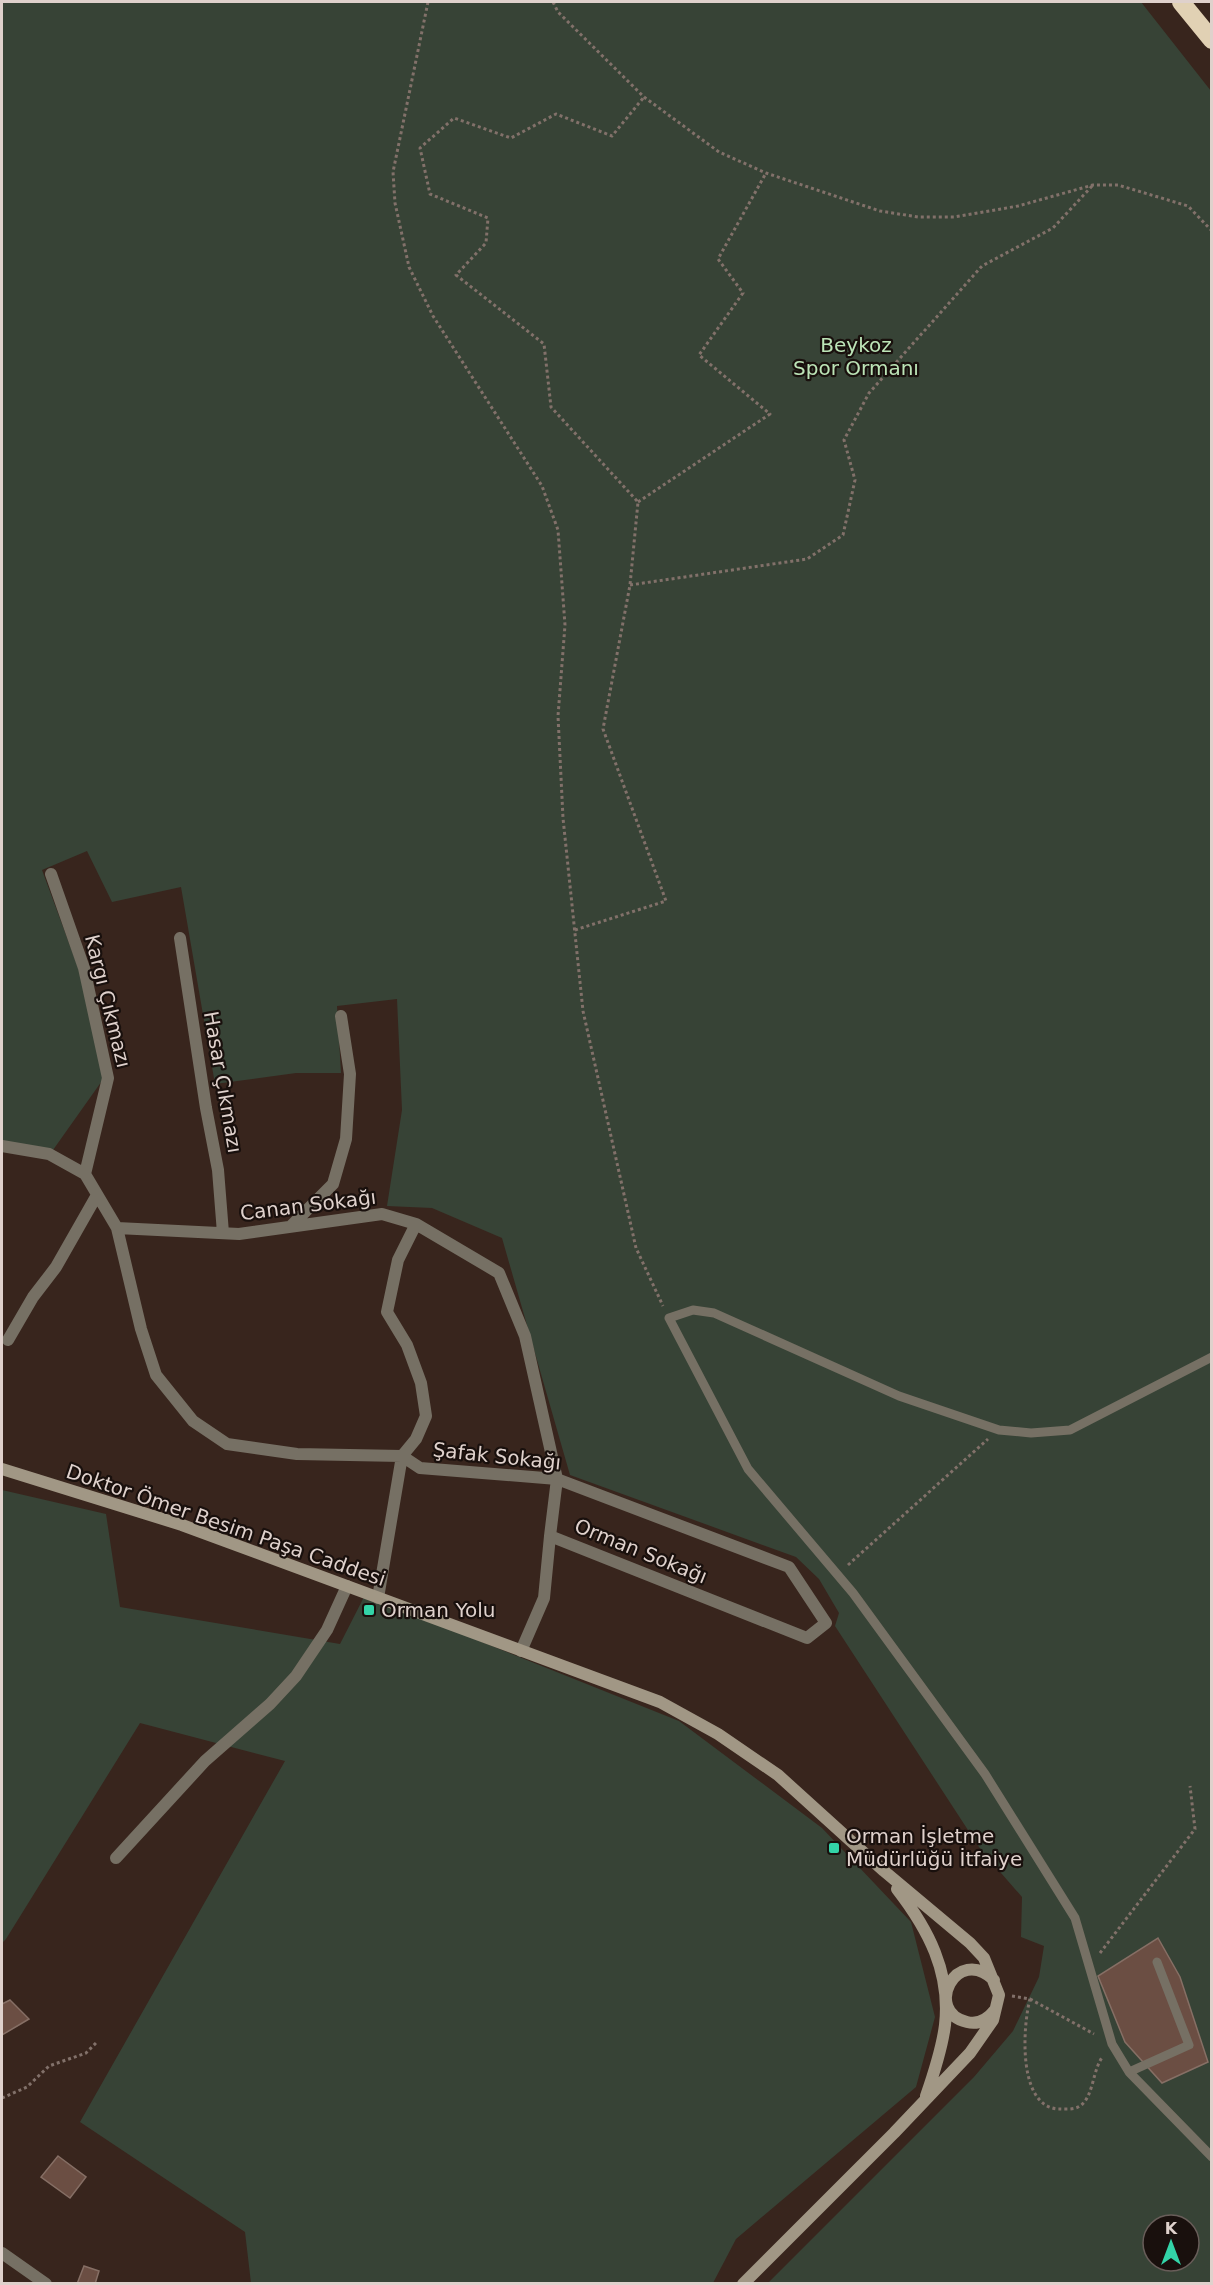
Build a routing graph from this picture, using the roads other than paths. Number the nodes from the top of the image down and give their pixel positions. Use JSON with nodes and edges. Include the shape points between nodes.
{"nodes":[{"id":1,"x":1181,"y":2,"type":"edge"},
{"id":2,"x":1212,"y":40,"type":"edge"},
{"id":3,"x":51,"y":874,"type":"dead end"},
{"id":4,"x":180,"y":938,"type":"dead end"},
{"id":5,"x":341,"y":1017,"type":"dead end"},
{"id":6,"x":2,"y":1146,"type":"edge"},
{"id":7,"x":85,"y":1174,"type":"junction"},
{"id":8,"x":97,"y":1195,"type":"junction"},
{"id":9,"x":416,"y":1224,"type":"junction"},
{"id":10,"x":290,"y":1227,"type":"junction"},
{"id":11,"x":117,"y":1228,"type":"junction"},
{"id":12,"x":223,"y":1233,"type":"junction"},
{"id":13,"x":8,"y":1340,"type":"dead end"},
{"id":14,"x":1212,"y":1358,"type":"edge"},
{"id":15,"x":402,"y":1456,"type":"junction"},
{"id":16,"x":2,"y":1469,"type":"edge"},
{"id":17,"x":557,"y":1479,"type":"junction"},
{"id":18,"x":550,"y":1536,"type":"junction"},
{"id":19,"x":347,"y":1586,"type":"junction"},
{"id":20,"x":378,"y":1598,"type":"junction"},
{"id":21,"x":826,"y":1623,"type":"joint"},
{"id":22,"x":521,"y":1651,"type":"junction"},
{"id":23,"x":116,"y":1858,"type":"dead end"},
{"id":24,"x":884,"y":1871,"type":"junction"},
{"id":25,"x":1157,"y":1962,"type":"dead end"},
{"id":26,"x":998,"y":1995,"type":"junction"},
{"id":27,"x":946,"y":1997,"type":"junction"},
{"id":28,"x":1129,"y":2072,"type":"junction"},
{"id":29,"x":926,"y":2098,"type":"junction"},
{"id":30,"x":1212,"y":2157,"type":"edge"},
{"id":31,"x":2,"y":2253,"type":"edge"},
{"id":32,"x":46,"y":2283,"type":"edge"},
{"id":33,"x":743,"y":2283,"type":"edge"}],
"edges":[{"from":1,"to":2,"type":"highway"},
{"from":3,"to":7,"type":"street","name":"Kargı Çıkmazı","via":[[84,968],[108,1078]]},
{"from":4,"to":12,"type":"street","name":"Hasar Çıkmazı","via":[[218,1170]]},
{"from":5,"to":10,"type":"street","via":[[350,1074],[346,1139],[333,1184]]},
{"from":6,"to":7,"type":"street","via":[[49,1154]]},
{"from":7,"to":8,"type":"street"},
{"from":8,"to":11,"type":"street"},
{"from":8,"to":13,"type":"street"},
{"from":9,"to":10,"type":"street","name":"Canan Sokağı","via":[[382,1214]]},
{"from":9,"to":15,"type":"street","via":[[398,1260],[387,1312],[421,1383],[426,1416],[416,1439]]},
{"from":9,"to":17,"type":"street","name":"Canan Sokağı","via":[[499,1274],[525,1336]]},
{"from":10,"to":12,"type":"street","name":"Canan Sokağı"},
{"from":11,"to":12,"type":"street","name":"Canan Sokağı"},
{"from":11,"to":15,"type":"street","name":"Şafak Sokağı","via":[[156,1375],[193,1421],[227,1444],[297,1454]]},
{"from":14,"to":28,"type":"lane","via":[[1070,1430],[1031,1434],[999,1430],[899,1396],[714,1313],[693,1310],[669,1318],[748,1469],[838,1575],[985,1774],[1075,1918],[1112,2044]]},
{"from":15,"to":17,"type":"street","name":"Şafak Sokağı","via":[[420,1467]]},
{"from":15,"to":20,"type":"street"},
{"from":16,"to":19,"type":"street","name":"Doktor Ömer Besim Paşa Caddesi","via":[[182,1526]]},
{"from":17,"to":18,"type":"street","name":"Canan Sokağı"},
{"from":17,"to":21,"type":"street","name":"Şafak Sokağı","via":[[789,1568]]},
{"from":18,"to":21,"type":"street","name":"Orman Sokağı","via":[[807,1638]]},
{"from":18,"to":22,"type":"street","name":"Orman Sokağı","via":[[544,1598]]},
{"from":19,"to":20,"type":"street","name":"Doktor Ömer Besim Paşa Caddesi"},
{"from":19,"to":23,"type":"street","via":[[327,1630],[296,1676],[205,1761]]},
{"from":20,"to":22,"type":"street","name":"Doktor Ömer Besim Paşa Caddesi"},
{"from":22,"to":24,"type":"street","name":"Doktor Ömer Besim Paşa Caddesi","via":[[660,1702],[718,1734],[778,1775]]},
{"from":24,"to":26,"type":"street","name":"Doktor Ömer Besim Paşa Caddesi","via":[[984,1958]]},
{"from":24,"to":27,"type":"street","via":[[919,1918],[937,1954]]},
{"from":25,"to":28,"type":"lane","via":[[1189,2045]]},
{"from":26,"to":27,"type":"street","via":[[994,1980],[981,1971],[965,1971],[952,1979]]},
{"from":26,"to":27,"type":"street","via":[[994,2012],[972,2023],[955,2017]]},
{"from":26,"to":29,"type":"street","via":[[993,2020],[970,2054]]},
{"from":27,"to":29,"type":"street","via":[[941,2048]]},
{"from":28,"to":30,"type":"lane"},
{"from":29,"to":33,"type":"street"},
{"from":31,"to":32,"type":"street"}]}
